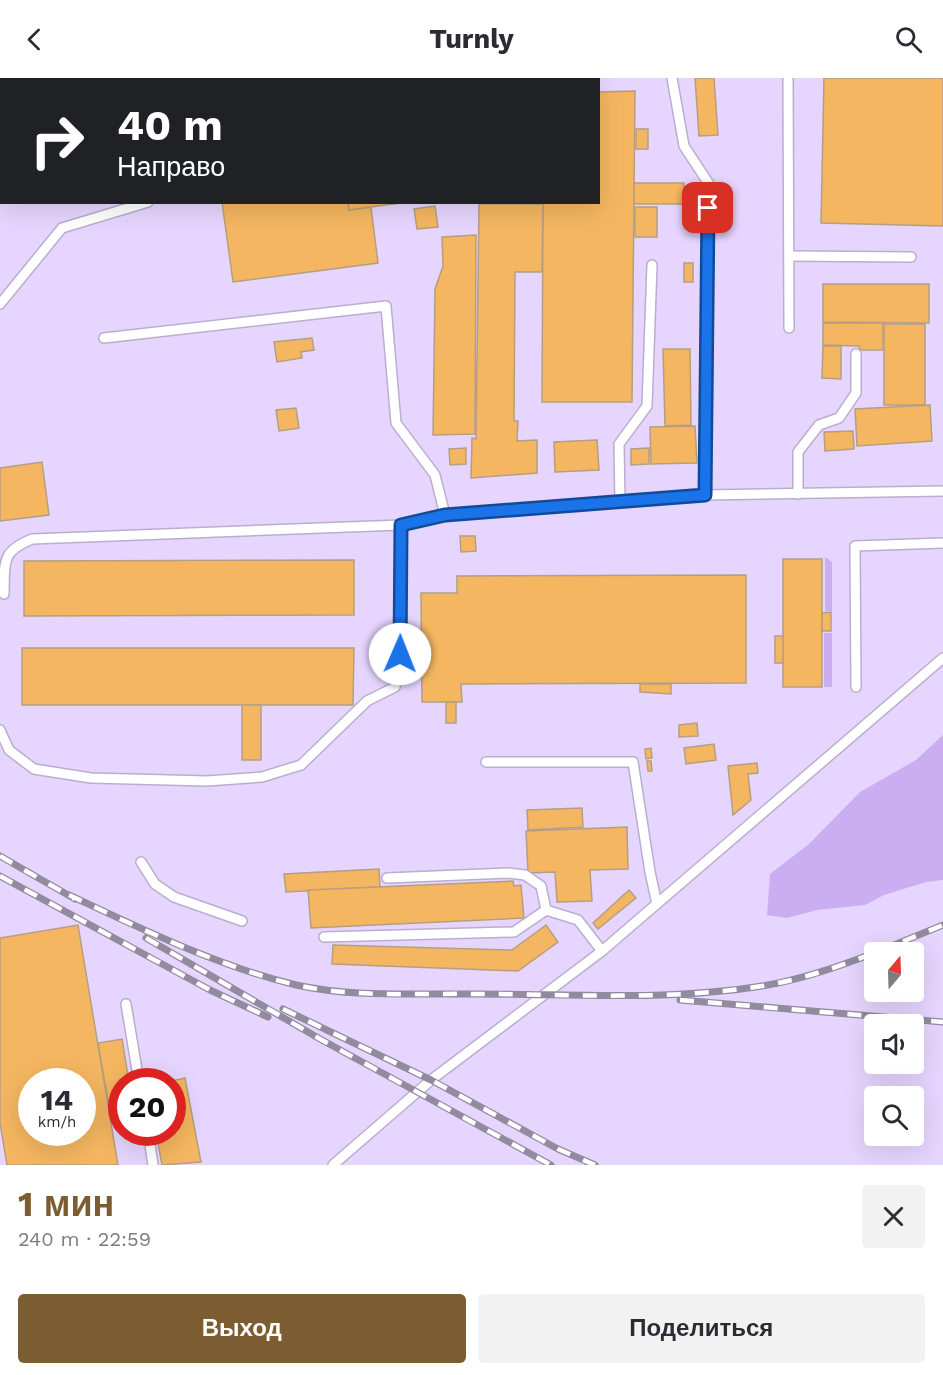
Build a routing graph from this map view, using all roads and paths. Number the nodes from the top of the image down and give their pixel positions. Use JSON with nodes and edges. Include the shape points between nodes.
{"nodes":[{"id":1,"x":672,"y":78,"type":"edge"},
{"id":2,"x":788,"y":78,"type":"edge"},
{"id":3,"x":141,"y":204,"type":"edge"},
{"id":4,"x":789,"y":256,"type":"junction"},
{"id":5,"x":911,"y":257,"type":"dead end"},
{"id":6,"x":652,"y":265,"type":"dead end"},
{"id":7,"x":0,"y":304,"type":"edge"},
{"id":8,"x":789,"y":328,"type":"dead end"},
{"id":9,"x":104,"y":338,"type":"dead end"},
{"id":10,"x":856,"y":354,"type":"dead end"},
{"id":11,"x":943,"y":491,"type":"edge"},
{"id":12,"x":798,"y":494,"type":"junction"},
{"id":13,"x":705,"y":495,"type":"junction"},
{"id":14,"x":620,"y":502,"type":"junction"},
{"id":15,"x":445,"y":515,"type":"junction"},
{"id":16,"x":401,"y":525,"type":"junction"},
{"id":17,"x":943,"y":543,"type":"edge"},
{"id":18,"x":4,"y":594,"type":"dead end"},
{"id":19,"x":943,"y":658,"type":"edge"},
{"id":20,"x":855,"y":687,"type":"dead end"},
{"id":21,"x":0,"y":730,"type":"edge"},
{"id":22,"x":486,"y":762,"type":"dead end"},
{"id":23,"x":141,"y":862,"type":"dead end"},
{"id":24,"x":387,"y":878,"type":"dead end"},
{"id":25,"x":657,"y":904,"type":"junction"},
{"id":26,"x":546,"y":910,"type":"junction"},
{"id":27,"x":242,"y":921,"type":"dead end"},
{"id":28,"x":324,"y":937,"type":"dead end"},
{"id":29,"x":602,"y":951,"type":"junction"},
{"id":30,"x":126,"y":1004,"type":"dead end"},
{"id":31,"x":137,"y":1068,"type":"edge"},
{"id":32,"x":150,"y":1146,"type":"edge"},
{"id":33,"x":153,"y":1165,"type":"edge"},
{"id":34,"x":333,"y":1165,"type":"edge"}],
"edges":[{"from":1,"to":13,"type":"lane","via":[[684,146],[709,184]]},
{"from":2,"to":4,"type":"lane"},
{"from":3,"to":7,"type":"lane","via":[[62,228]]},
{"from":4,"to":5,"type":"lane"},
{"from":4,"to":8,"type":"lane"},
{"from":6,"to":14,"type":"lane","via":[[647,406],[619,444]]},
{"from":9,"to":15,"type":"lane","via":[[386,306],[396,423],[435,475]]},
{"from":10,"to":12,"type":"lane","via":[[856,393],[839,418],[819,425],[798,452]]},
{"from":11,"to":12,"type":"lane"},
{"from":12,"to":13,"type":"lane"},
{"from":13,"to":14,"type":"lane"},
{"from":14,"to":15,"type":"lane"},
{"from":15,"to":16,"type":"lane"},
{"from":16,"to":18,"type":"lane","via":[[32,539],[14,546],[5,558]]},
{"from":16,"to":21,"type":"lane","via":[[400,654],[395,687],[367,701],[301,765],[262,777],[230,780],[91,778],[34,769],[9,750]]},
{"from":17,"to":20,"type":"lane","via":[[855,546]]},
{"from":19,"to":25,"type":"lane"},
{"from":22,"to":25,"type":"lane","via":[[633,762]]},
{"from":23,"to":27,"type":"lane","via":[[155,884],[174,897]]},
{"from":24,"to":26,"type":"lane","via":[[525,875],[541,886]]},
{"from":25,"to":29,"type":"lane"},
{"from":26,"to":28,"type":"lane","via":[[514,932]]},
{"from":26,"to":29,"type":"lane","via":[[578,920]]},
{"from":29,"to":34,"type":"lane","via":[[431,1080]]},
{"from":30,"to":31,"type":"lane"},
{"from":32,"to":33,"type":"lane"}]}
